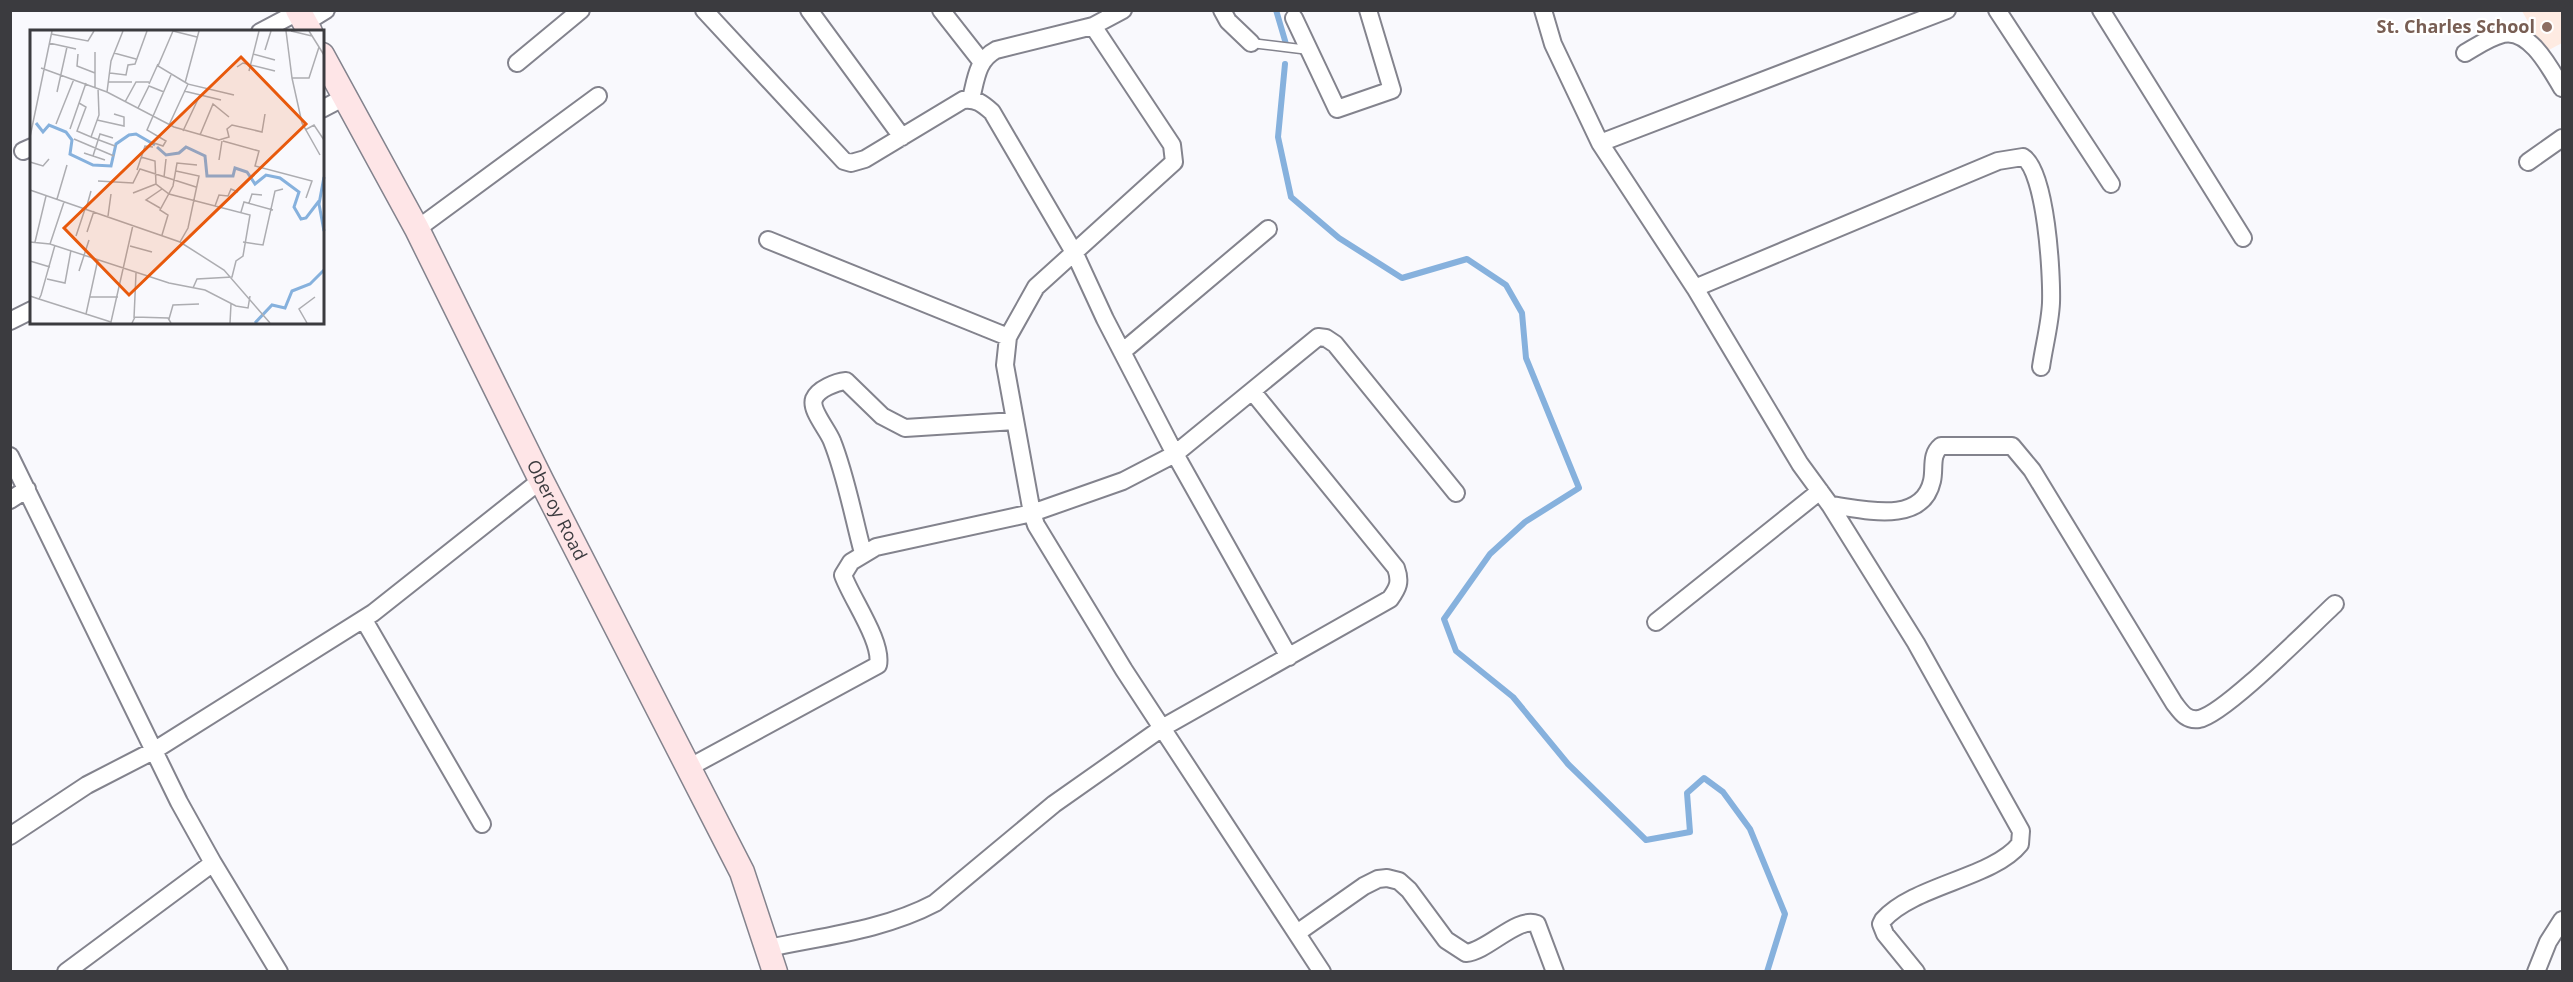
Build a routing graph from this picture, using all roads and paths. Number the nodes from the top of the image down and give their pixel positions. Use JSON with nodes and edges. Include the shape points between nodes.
{"nodes":[{"id":1,"x":326,"y":10,"type":"edge"},
{"id":2,"x":580,"y":10,"type":"edge"},
{"id":3,"x":704,"y":10,"type":"edge"},
{"id":4,"x":809,"y":10,"type":"edge"},
{"id":5,"x":941,"y":10,"type":"edge"},
{"id":6,"x":1123,"y":10,"type":"edge"},
{"id":7,"x":1222,"y":10,"type":"edge"},
{"id":8,"x":1368,"y":10,"type":"edge"},
{"id":9,"x":1543,"y":10,"type":"edge"},
{"id":10,"x":1947,"y":10,"type":"edge"},
{"id":11,"x":1997,"y":10,"type":"edge"},
{"id":12,"x":2101,"y":10,"type":"edge"},
{"id":13,"x":1294,"y":18,"type":"dead end"},
{"id":14,"x":303,"y":19,"type":"edge"},
{"id":15,"x":1093,"y":26,"type":"junction"},
{"id":16,"x":267,"y":30,"type":"edge"},
{"id":17,"x":1251,"y":43,"type":"joint"},
{"id":18,"x":1309,"y":50,"type":"junction"},
{"id":19,"x":2465,"y":53,"type":"dead end"},
{"id":20,"x":324,"y":60,"type":"edge"},
{"id":21,"x":981,"y":61,"type":"junction"},
{"id":22,"x":517,"y":63,"type":"dead end"},
{"id":23,"x":2562,"y":88,"type":"edge"},
{"id":24,"x":598,"y":96,"type":"dead end"},
{"id":25,"x":345,"y":97,"type":"junction"},
{"id":26,"x":970,"y":99,"type":"junction"},
{"id":27,"x":324,"y":108,"type":"edge"},
{"id":28,"x":902,"y":137,"type":"junction"},
{"id":29,"x":2562,"y":138,"type":"edge"},
{"id":30,"x":1600,"y":143,"type":"junction"},
{"id":31,"x":2528,"y":162,"type":"dead end"},
{"id":32,"x":2111,"y":184,"type":"dead end"},
{"id":33,"x":417,"y":229,"type":"junction"},
{"id":34,"x":1268,"y":229,"type":"dead end"},
{"id":35,"x":2243,"y":238,"type":"dead end"},
{"id":36,"x":768,"y":240,"type":"dead end"},
{"id":37,"x":1075,"y":254,"type":"junction"},
{"id":38,"x":1695,"y":288,"type":"junction"},
{"id":39,"x":30,"y":311,"type":"edge"},
{"id":40,"x":10,"y":321,"type":"edge"},
{"id":41,"x":1008,"y":337,"type":"junction"},
{"id":42,"x":1122,"y":352,"type":"junction"},
{"id":43,"x":2041,"y":366,"type":"dead end"},
{"id":44,"x":1252,"y":390,"type":"junction"},
{"id":45,"x":1015,"y":421,"type":"junction"},
{"id":46,"x":1175,"y":454,"type":"junction"},
{"id":47,"x":10,"y":456,"type":"edge"},
{"id":48,"x":541,"y":480,"type":"junction"},
{"id":49,"x":27,"y":489,"type":"junction"},
{"id":50,"x":1820,"y":491,"type":"junction"},
{"id":51,"x":1456,"y":493,"type":"dead end"},
{"id":52,"x":10,"y":500,"type":"edge"},
{"id":53,"x":1830,"y":505,"type":"junction"},
{"id":54,"x":1032,"y":513,"type":"junction"},
{"id":55,"x":863,"y":553,"type":"junction"},
{"id":56,"x":2335,"y":604,"type":"dead end"},
{"id":57,"x":364,"y":620,"type":"junction"},
{"id":58,"x":1656,"y":622,"type":"dead end"},
{"id":59,"x":1288,"y":657,"type":"junction"},
{"id":60,"x":1162,"y":728,"type":"junction"},
{"id":61,"x":155,"y":750,"type":"junction"},
{"id":62,"x":688,"y":768,"type":"junction"},
{"id":63,"x":482,"y":824,"type":"dead end"},
{"id":64,"x":10,"y":836,"type":"edge"},
{"id":65,"x":213,"y":863,"type":"junction"},
{"id":66,"x":2562,"y":920,"type":"edge"},
{"id":67,"x":1297,"y":933,"type":"junction"},
{"id":68,"x":769,"y":948,"type":"junction"},
{"id":69,"x":66,"y":972,"type":"edge"},
{"id":70,"x":279,"y":972,"type":"edge"},
{"id":71,"x":775,"y":972,"type":"edge"},
{"id":72,"x":1322,"y":972,"type":"edge"},
{"id":73,"x":1555,"y":972,"type":"edge"},
{"id":74,"x":1916,"y":972,"type":"edge"},
{"id":75,"x":2536,"y":972,"type":"edge"}],
"edges":[{"from":1,"to":14,"type":"street"},
{"from":2,"to":22,"type":"street"},
{"from":3,"to":28,"type":"street","via":[[844,160],[851,163],[865,159]]},
{"from":4,"to":28,"type":"street"},
{"from":5,"to":21,"type":"street"},
{"from":6,"to":15,"type":"street"},
{"from":7,"to":17,"type":"street"},
{"from":8,"to":18,"type":"street","via":[[1392,90],[1336,109]]},
{"from":9,"to":30,"type":"street","via":[[1553,44]]},
{"from":10,"to":30,"type":"street"},
{"from":11,"to":32,"type":"street"},
{"from":12,"to":35,"type":"street"},
{"from":13,"to":18,"type":"street"},
{"from":14,"to":16,"type":"street"},
{"from":15,"to":21,"type":"street","via":[[996,50]]},
{"from":15,"to":37,"type":"street","via":[[1172,145],[1174,162]]},
{"from":17,"to":18,"type":"lane"},
{"from":19,"to":23,"type":"street","via":[[2504,33],[2520,36],[2546,62]]},
{"from":20,"to":25,"type":"street","name":"Oberoy Road"},
{"from":21,"to":26,"type":"street"},
{"from":24,"to":33,"type":"street"},
{"from":25,"to":27,"type":"street"},
{"from":25,"to":33,"type":"street","name":"Oberoy Road"},
{"from":26,"to":28,"type":"street"},
{"from":26,"to":37,"type":"street","via":[[992,112]]},
{"from":29,"to":31,"type":"street"},
{"from":30,"to":38,"type":"street"},
{"from":33,"to":48,"type":"street","name":"Oberoy Road"},
{"from":34,"to":42,"type":"street"},
{"from":36,"to":41,"type":"street"},
{"from":37,"to":41,"type":"street","via":[[1036,287]]},
{"from":37,"to":42,"type":"street"},
{"from":38,"to":43,"type":"street","via":[[1998,161],[2023,157],[2035,170],[2041,193],[2050,276],[2051,305]]},
{"from":38,"to":50,"type":"street"},
{"from":39,"to":40,"type":"street"},
{"from":41,"to":45,"type":"street","via":[[1005,365]]},
{"from":42,"to":46,"type":"street"},
{"from":44,"to":46,"type":"street"},
{"from":44,"to":51,"type":"street","via":[[1306,345],[1326,338],[1335,344]]},
{"from":44,"to":59,"type":"street","via":[[1396,568],[1399,578],[1398,588],[1390,599]]},
{"from":45,"to":54,"type":"street"},
{"from":45,"to":55,"type":"street","via":[[905,428],[882,416],[846,381],[838,381],[819,392],[814,406],[832,440]]},
{"from":46,"to":54,"type":"street","via":[[1122,481]]},
{"from":46,"to":59,"type":"street"},
{"from":47,"to":49,"type":"street"},
{"from":48,"to":57,"type":"street"},
{"from":48,"to":62,"type":"street","name":"Oberoy Road"},
{"from":49,"to":52,"type":"street"},
{"from":49,"to":61,"type":"street"},
{"from":50,"to":53,"type":"street"},
{"from":50,"to":58,"type":"street"},
{"from":53,"to":56,"type":"street","via":[[1900,511],[1927,494],[1934,456],[1941,446],[2012,446],[2032,470],[2174,703],[2190,719],[2206,717],[2235,697]]},
{"from":53,"to":74,"type":"street","via":[[1916,643],[2021,831],[2020,844],[2001,859],[1916,897],[1883,920],[1885,934]]},
{"from":54,"to":55,"type":"street"},
{"from":54,"to":60,"type":"street"},
{"from":55,"to":62,"type":"street","via":[[843,575],[872,635],[878,665]]},
{"from":57,"to":61,"type":"street"},
{"from":57,"to":63,"type":"street"},
{"from":59,"to":60,"type":"street"},
{"from":60,"to":67,"type":"street"},
{"from":60,"to":68,"type":"street","via":[[1045,812],[935,903],[888,923]]},
{"from":61,"to":64,"type":"street","via":[[87,785]]},
{"from":61,"to":65,"type":"street"},
{"from":62,"to":68,"type":"street","name":"Oberoy Road","via":[[742,872]]},
{"from":65,"to":69,"type":"street"},
{"from":65,"to":70,"type":"street"},
{"from":66,"to":75,"type":"street"},
{"from":67,"to":72,"type":"street"},
{"from":67,"to":73,"type":"street","via":[[1364,886],[1388,878],[1409,890],[1446,940],[1466,953],[1478,952],[1521,924],[1537,924]]},
{"from":68,"to":71,"type":"street","name":"Oberoy Road"}]}
